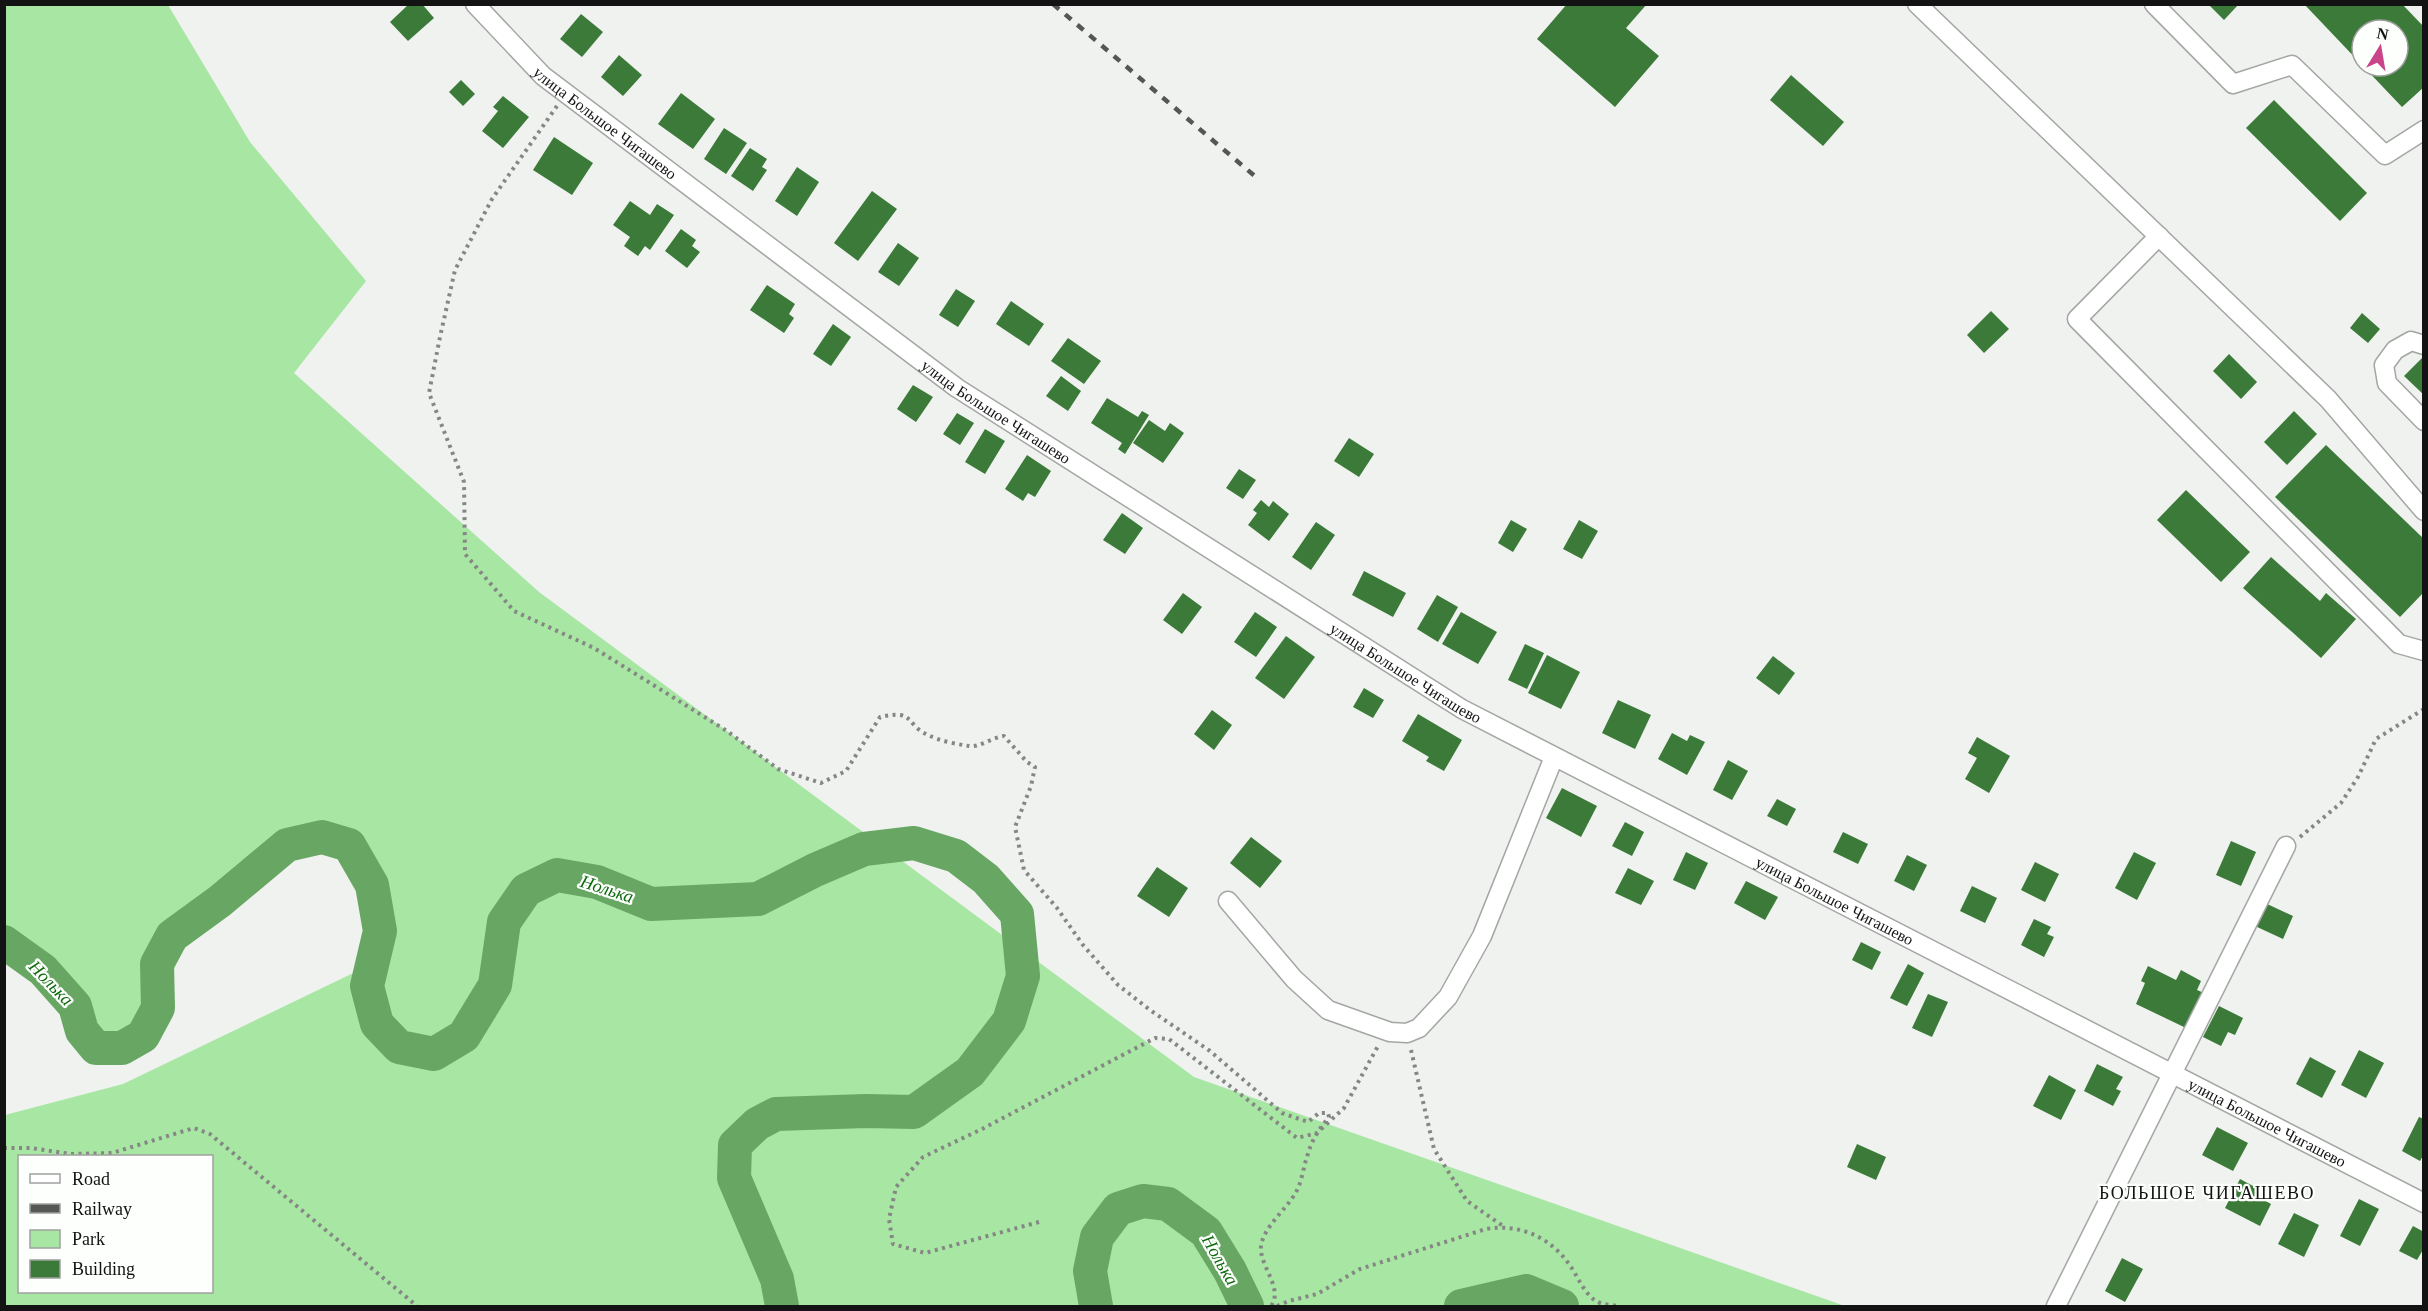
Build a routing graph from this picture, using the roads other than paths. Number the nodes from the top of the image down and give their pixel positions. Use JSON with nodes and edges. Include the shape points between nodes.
{"nodes":[{"id":1,"x":475,"y":4,"type":"edge"},
{"id":2,"x":1917,"y":4,"type":"edge"},
{"id":3,"x":2154,"y":4,"type":"edge"},
{"id":4,"x":2424,"y":130,"type":"edge"},
{"id":5,"x":2159,"y":236,"type":"junction"},
{"id":6,"x":2424,"y":345,"type":"edge"},
{"id":7,"x":2424,"y":421,"type":"edge"},
{"id":8,"x":2424,"y":511,"type":"edge"},
{"id":9,"x":2424,"y":651,"type":"edge"},
{"id":10,"x":1554,"y":757,"type":"junction"},
{"id":11,"x":2286,"y":846,"type":"road end"},
{"id":12,"x":1228,"y":901,"type":"dead end"},
{"id":13,"x":2172,"y":1073,"type":"junction"},
{"id":14,"x":2424,"y":1203,"type":"edge"},
{"id":15,"x":2056,"y":1306,"type":"edge"}],
"edges":[{"from":1,"to":10,"type":"street","name":"улица Большое Чигашево","via":[[543,76],[957,388],[1462,709]]},
{"from":2,"to":5,"type":"street"},
{"from":3,"to":4,"type":"street","via":[[2234,84],[2292,65],[2385,155]]},
{"from":5,"to":8,"type":"street","via":[[2328,399]]},
{"from":5,"to":9,"type":"street","via":[[2077,319],[2400,644]]},
{"from":6,"to":7,"type":"street","via":[[2411,341],[2395,350],[2384,365],[2387,382]]},
{"from":10,"to":12,"type":"street","via":[[1482,936],[1448,997],[1419,1028],[1407,1033],[1390,1032],[1328,1010],[1294,979]]},
{"from":10,"to":13,"type":"street","name":"улица Большое Чигашево"},
{"from":11,"to":13,"type":"street"},
{"from":13,"to":14,"type":"street","name":"улица Большое Чигашево"},
{"from":13,"to":15,"type":"street"}]}
